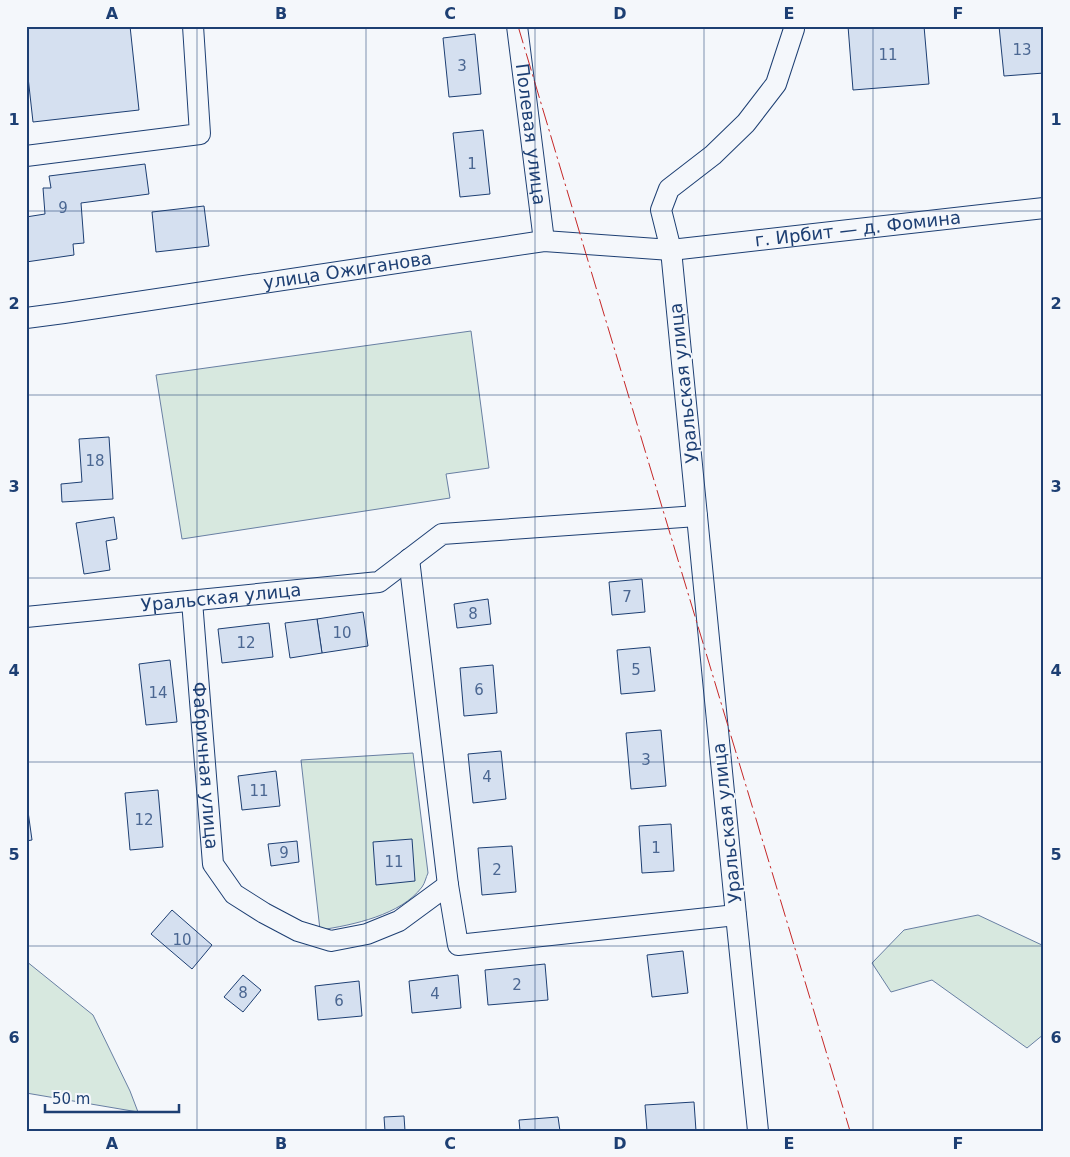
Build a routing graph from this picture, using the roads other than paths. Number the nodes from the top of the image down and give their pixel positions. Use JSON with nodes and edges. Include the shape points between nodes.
{"nodes":[{"id":1,"x":193,"y":26,"type":"edge"},
{"id":2,"x":517,"y":26,"type":"edge"},
{"id":3,"x":794,"y":26,"type":"edge"},
{"id":4,"x":26,"y":156,"type":"edge"},
{"id":5,"x":1044,"y":208,"type":"edge"},
{"id":6,"x":544,"y":241,"type":"junction"},
{"id":7,"x":671,"y":250,"type":"junction"},
{"id":8,"x":26,"y":318,"type":"edge"},
{"id":9,"x":697,"y":516,"type":"junction"},
{"id":10,"x":409,"y":559,"type":"junction"},
{"id":11,"x":192,"y":601,"type":"junction"},
{"id":12,"x":26,"y":617,"type":"edge"},
{"id":13,"x":448,"y":885,"type":"junction"},
{"id":14,"x":736,"y":915,"type":"junction"},
{"id":15,"x":758,"y":1131,"type":"edge"}],
"edges":[{"from":1,"to":4,"type":"street","via":[[200,134]]},
{"from":2,"to":6,"type":"street","name":"Полевая улица"},
{"from":3,"to":7,"type":"street","name":"Уральская улица","via":[[776,84],[746,123],[669,190],[661,210]]},
{"from":5,"to":7,"type":"street","name":"г. Ирбит — д. Фомина"},
{"from":6,"to":7,"type":"street","name":"улица Ожиганова"},
{"from":6,"to":8,"type":"street","name":"улица Ожиганова"},
{"from":7,"to":9,"type":"street","name":"Уральская улица"},
{"from":9,"to":10,"type":"street","name":"Уральская улица","via":[[442,534]]},
{"from":9,"to":14,"type":"street","name":"Уральская улица"},
{"from":10,"to":11,"type":"street","name":"Уральская улица","via":[[379,582]]},
{"from":10,"to":13,"type":"street"},
{"from":11,"to":12,"type":"street","name":"Уральская улица"},
{"from":11,"to":13,"type":"street","name":"Фабричная улица","via":[[213,864],[234,894],[298,931],[331,941],[367,934],[399,921]]},
{"from":13,"to":14,"type":"street","via":[[458,945]]},
{"from":14,"to":15,"type":"street","name":"Уральская улица"}]}
